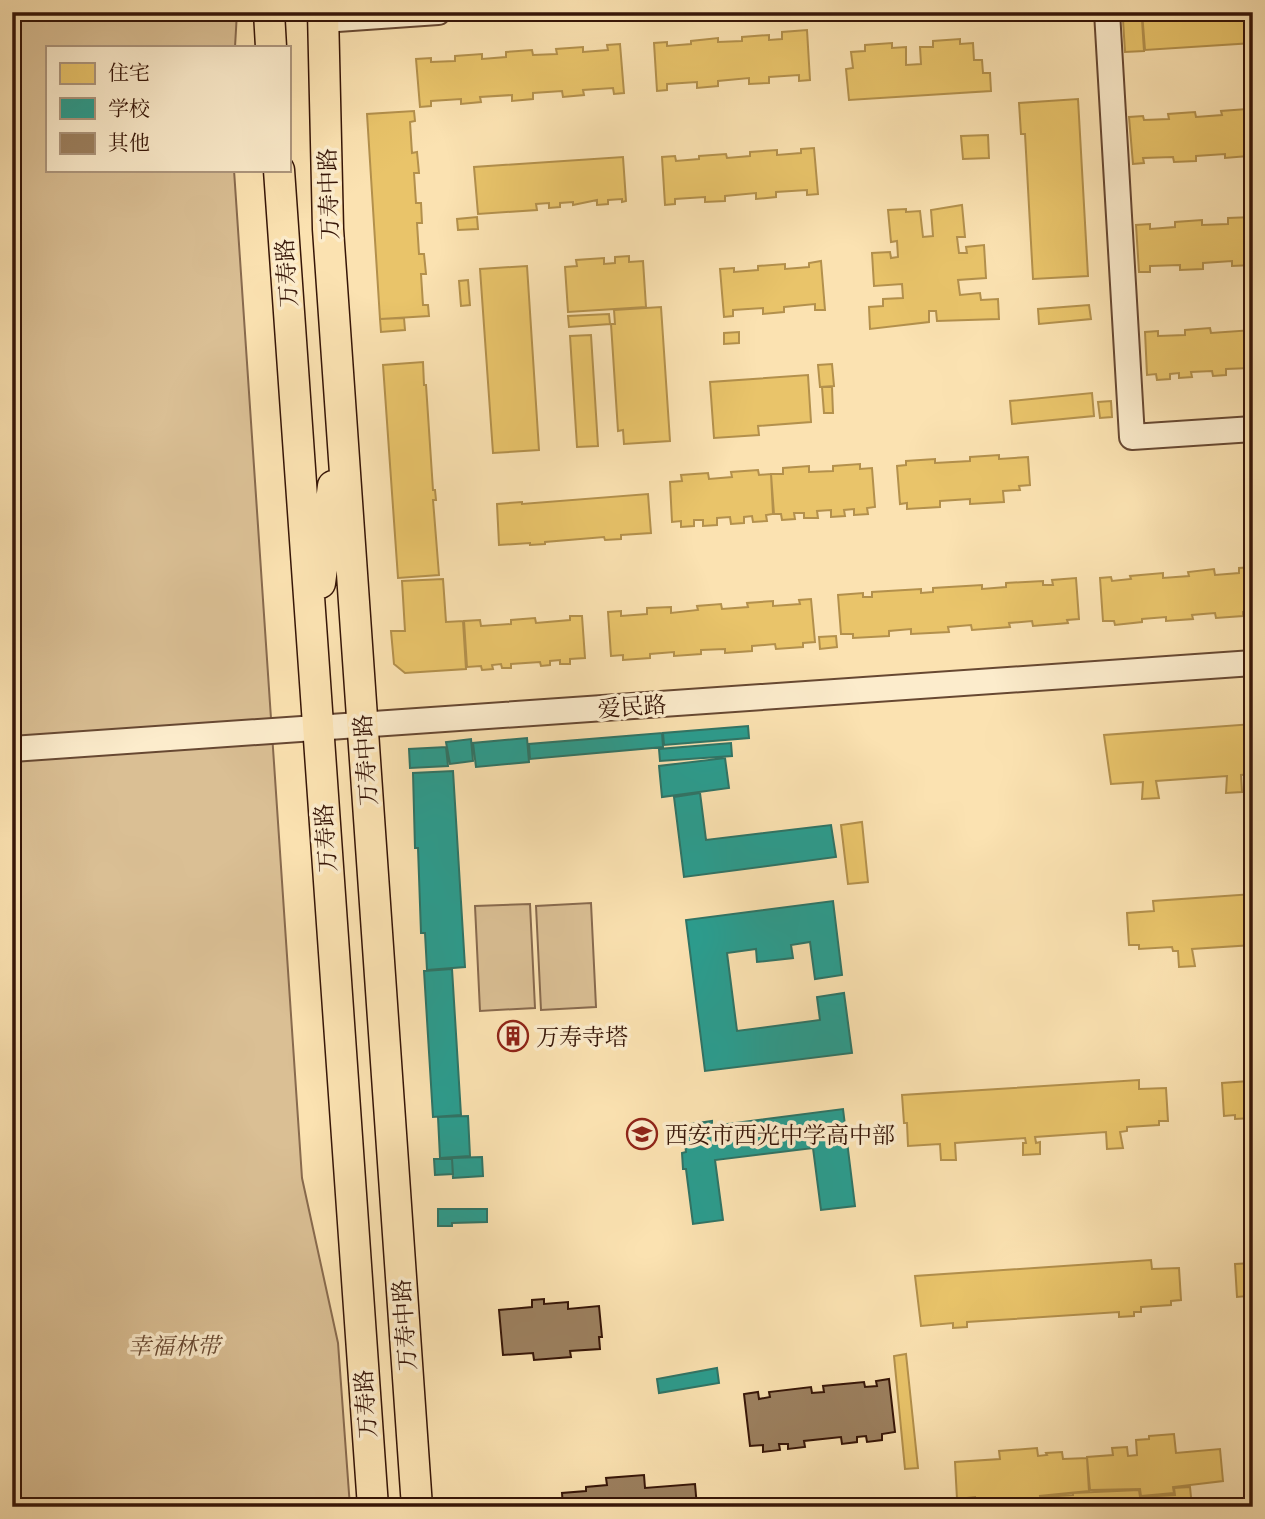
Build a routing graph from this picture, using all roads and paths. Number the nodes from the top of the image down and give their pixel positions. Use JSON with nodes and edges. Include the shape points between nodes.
{"nodes":[{"id":1,"x":269,"y":12,"type":"edge"},
{"id":2,"x":438,"y":12,"type":"edge"},
{"id":3,"x":1107,"y":12,"type":"edge"},
{"id":4,"x":323,"y":16,"type":"edge"},
{"id":5,"x":271,"y":46,"type":"edge"},
{"id":6,"x":279,"y":172,"type":"edge"},
{"id":7,"x":342,"y":428,"type":"junction"},
{"id":8,"x":1253,"y":429,"type":"edge"},
{"id":9,"x":311,"y":646,"type":"junction"},
{"id":10,"x":1253,"y":663,"type":"edge"},
{"id":11,"x":362,"y":725,"type":"junction"},
{"id":12,"x":317,"y":728,"type":"junction"},
{"id":13,"x":12,"y":749,"type":"edge"},
{"id":14,"x":373,"y":1507,"type":"edge"},
{"id":15,"x":417,"y":1507,"type":"edge"}],
"edges":[{"from":1,"to":5,"type":"main road"},
{"from":2,"to":4,"type":"street"},
{"from":3,"to":8,"type":"street","via":[[1132,437]]},
{"from":4,"to":7,"type":"main road","name":"万寿中路","via":[[328,229]]},
{"from":6,"to":9,"type":"main road","name":"万寿路"},
{"from":7,"to":9,"type":"main road"},
{"from":7,"to":11,"type":"main road","name":"万寿中路"},
{"from":9,"to":12,"type":"main road","name":"万寿路"},
{"from":10,"to":11,"type":"street","name":"爱民路"},
{"from":11,"to":12,"type":"street","name":"爱民路"},
{"from":11,"to":15,"type":"main road","name":"万寿中路"},
{"from":12,"to":13,"type":"street","name":"爱民路"},
{"from":12,"to":14,"type":"main road","name":"万寿路"}]}
